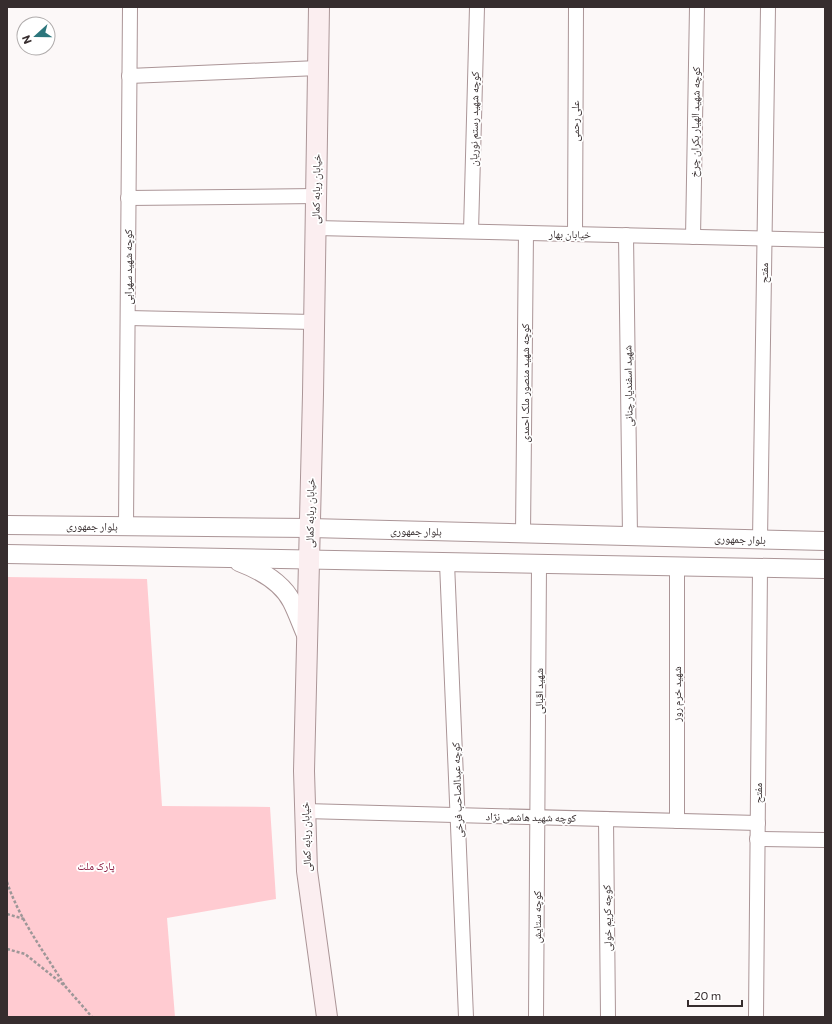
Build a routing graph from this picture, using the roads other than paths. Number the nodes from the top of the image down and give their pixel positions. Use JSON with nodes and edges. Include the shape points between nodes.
{"nodes":[{"id":1,"x":130,"y":7,"type":"edge"},
{"id":2,"x":319,"y":7,"type":"edge"},
{"id":3,"x":477,"y":7,"type":"edge"},
{"id":4,"x":576,"y":7,"type":"edge"},
{"id":5,"x":697,"y":7,"type":"edge"},
{"id":6,"x":768,"y":7,"type":"edge"},
{"id":7,"x":318,"y":68,"type":"junction"},
{"id":8,"x":129,"y":76,"type":"junction"},
{"id":9,"x":316,"y":196,"type":"junction"},
{"id":10,"x":128,"y":198,"type":"junction"},
{"id":11,"x":316,"y":228,"type":"junction"},
{"id":12,"x":471,"y":232,"type":"junction"},
{"id":13,"x":526,"y":233,"type":"junction"},
{"id":14,"x":575,"y":234,"type":"junction"},
{"id":15,"x":626,"y":235,"type":"junction"},
{"id":16,"x":693,"y":237,"type":"junction"},
{"id":17,"x":764,"y":239,"type":"junction"},
{"id":18,"x":825,"y":240,"type":"edge"},
{"id":19,"x":128,"y":318,"type":"junction"},
{"id":20,"x":314,"y":322,"type":"junction"},
{"id":21,"x":7,"y":524,"type":"edge"},
{"id":22,"x":126,"y":526,"type":"junction"},
{"id":23,"x":310,"y":528,"type":"junction"},
{"id":24,"x":524,"y":534,"type":"junction"},
{"id":25,"x":630,"y":536,"type":"junction"},
{"id":26,"x":760,"y":540,"type":"junction"},
{"id":27,"x":825,"y":542,"type":"edge"},
{"id":28,"x":7,"y":554,"type":"edge"},
{"id":29,"x":230,"y":559,"type":"junction"},
{"id":30,"x":309,"y":561,"type":"junction"},
{"id":31,"x":447,"y":563,"type":"junction"},
{"id":32,"x":540,"y":565,"type":"junction"},
{"id":33,"x":677,"y":567,"type":"junction"},
{"id":34,"x":760,"y":568,"type":"junction"},
{"id":35,"x":825,"y":569,"type":"edge"},
{"id":36,"x":307,"y":639,"type":"junction"},
{"id":37,"x":305,"y":811,"type":"junction"},
{"id":38,"x":458,"y":816,"type":"junction"},
{"id":39,"x":538,"y":817,"type":"junction"},
{"id":40,"x":606,"y":819,"type":"junction"},
{"id":41,"x":677,"y":820,"type":"junction"},
{"id":42,"x":758,"y":823,"type":"junction"},
{"id":43,"x":757,"y":839,"type":"junction"},
{"id":44,"x":825,"y":840,"type":"edge"},
{"id":45,"x":327,"y":1017,"type":"edge"},
{"id":46,"x":466,"y":1017,"type":"edge"},
{"id":47,"x":536,"y":1017,"type":"edge"},
{"id":48,"x":608,"y":1017,"type":"edge"},
{"id":49,"x":756,"y":1017,"type":"edge"}],
"edges":[{"from":1,"to":8,"type":"street","name":"کوچه شهید سهرابی"},
{"from":2,"to":7,"type":"main road","name":"خیابان ربابه کمالی"},
{"from":3,"to":12,"type":"street","name":"کوچه شهید رستم نوریان"},
{"from":4,"to":14,"type":"street","name":"علی رحمی"},
{"from":5,"to":16,"type":"street","name":"کوچه شهید الهیار بکران چرخ"},
{"from":6,"to":17,"type":"street","name":"مفتح"},
{"from":7,"to":8,"type":"street"},
{"from":7,"to":9,"type":"main road","name":"خیابان ربابه کمالی"},
{"from":8,"to":10,"type":"street","name":"کوچه شهید سهرابی"},
{"from":9,"to":10,"type":"street"},
{"from":9,"to":11,"type":"main road","name":"خیابان ربابه کمالی"},
{"from":10,"to":19,"type":"street","name":"کوچه شهید سهرابی"},
{"from":11,"to":12,"type":"street","name":"خیابان بهار"},
{"from":11,"to":20,"type":"main road","name":"خیابان ربابه کمالی"},
{"from":12,"to":13,"type":"street","name":"خیابان بهار"},
{"from":13,"to":14,"type":"street","name":"خیابان بهار"},
{"from":13,"to":24,"type":"street","name":"کوچه شهید منصور ملک احمدی"},
{"from":14,"to":15,"type":"street","name":"خیابان بهار"},
{"from":15,"to":16,"type":"street","name":"خیابان بهار"},
{"from":15,"to":25,"type":"street","name":"شهید اسفندیار چنانی"},
{"from":16,"to":17,"type":"street","name":"خیابان بهار"},
{"from":17,"to":18,"type":"street","name":"خیابان بهار"},
{"from":17,"to":26,"type":"street","name":"مفتح"},
{"from":19,"to":20,"type":"street"},
{"from":19,"to":22,"type":"street","name":"کوچه شهید سهرابی"},
{"from":20,"to":23,"type":"main road","name":"خیابان ربابه کمالی"},
{"from":21,"to":22,"type":"street","name":"بلوار جمهوری"},
{"from":22,"to":23,"type":"street","name":"بلوار جمهوری"},
{"from":23,"to":24,"type":"street","name":"بلوار جمهوری"},
{"from":23,"to":30,"type":"main road","name":"خیابان ربابه کمالی"},
{"from":24,"to":25,"type":"street","name":"بلوار جمهوری"},
{"from":25,"to":26,"type":"street","name":"بلوار جمهوری"},
{"from":26,"to":27,"type":"street","name":"بلوار جمهوری"},
{"from":28,"to":29,"type":"street"},
{"from":29,"to":30,"type":"street"},
{"from":29,"to":36,"type":"street","via":[[254,568],[278,583],[292,601]]},
{"from":30,"to":31,"type":"street"},
{"from":30,"to":36,"type":"main road","name":"خیابان ربابه کمالی"},
{"from":31,"to":32,"type":"street"},
{"from":31,"to":38,"type":"street","name":"کوچه عبدالصاحب فرخی"},
{"from":32,"to":33,"type":"street"},
{"from":32,"to":39,"type":"street","name":"شهید اقبالی"},
{"from":33,"to":34,"type":"street"},
{"from":33,"to":41,"type":"street","name":"شهید خرم روز"},
{"from":34,"to":35,"type":"street"},
{"from":34,"to":42,"type":"street","name":"مفتح"},
{"from":36,"to":37,"type":"main road","name":"خیابان ربابه کمالی"},
{"from":37,"to":38,"type":"street","name":"کوچه شهید هاشمی نژاد"},
{"from":37,"to":45,"type":"main road","name":"خیابان ربابه کمالی","via":[[307,871]]},
{"from":38,"to":39,"type":"street","name":"کوچه شهید هاشمی نژاد"},
{"from":38,"to":46,"type":"street","name":"کوچه عبدالصاحب فرخی"},
{"from":39,"to":40,"type":"street","name":"کوچه شهید هاشمی نژاد"},
{"from":39,"to":47,"type":"street","name":"کوچه ستایش"},
{"from":40,"to":41,"type":"street","name":"کوچه شهید هاشمی نژاد"},
{"from":40,"to":48,"type":"street","name":"کوچه کریم خولی"},
{"from":41,"to":42,"type":"street","name":"کوچه شهید هاشمی نژاد"},
{"from":42,"to":43,"type":"street","name":"مفتح"},
{"from":43,"to":44,"type":"street"},
{"from":43,"to":49,"type":"street","name":"مفتح"}]}
